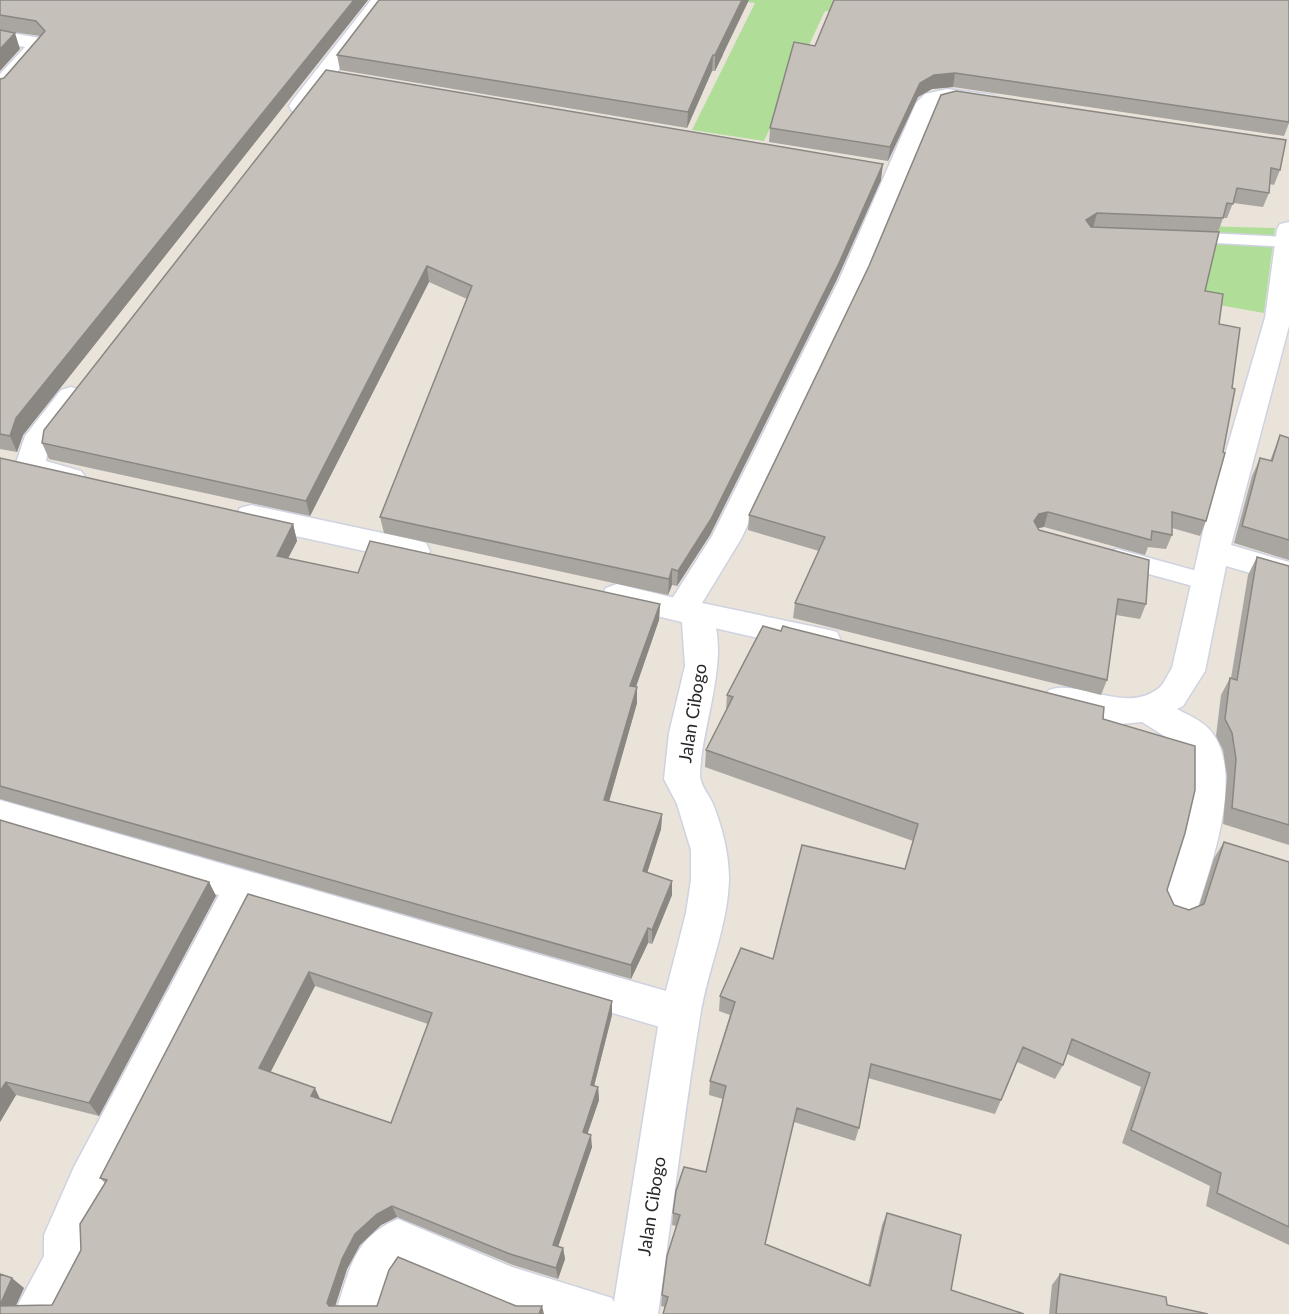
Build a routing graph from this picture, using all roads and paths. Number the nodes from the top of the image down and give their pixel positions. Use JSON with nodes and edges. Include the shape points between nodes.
{"nodes":[{"id":1,"x":381,"y":0,"type":"edge"},
{"id":2,"x":0,"y":37,"type":"edge"},
{"id":3,"x":0,"y":87,"type":"edge"},
{"id":4,"x":1011,"y":104,"type":"edge"},
{"id":5,"x":287,"y":123,"type":"edge"},
{"id":6,"x":1288,"y":235,"type":"edge"},
{"id":7,"x":1168,"y":237,"type":"edge"},
{"id":8,"x":87,"y":377,"type":"edge"},
{"id":9,"x":0,"y":461,"type":"edge"},
{"id":10,"x":30,"y":466,"type":"junction"},
{"id":11,"x":100,"y":484,"type":"edge"},
{"id":12,"x":228,"y":511,"type":"edge"},
{"id":13,"x":1099,"y":552,"type":"edge"},
{"id":14,"x":437,"y":556,"type":"edge"},
{"id":15,"x":1211,"y":566,"type":"junction"},
{"id":16,"x":1289,"y":573,"type":"edge"},
{"id":17,"x":588,"y":589,"type":"edge"},
{"id":18,"x":689,"y":612,"type":"junction"},
{"id":19,"x":858,"y":649,"type":"edge"},
{"id":20,"x":1029,"y":692,"type":"edge"},
{"id":21,"x":1147,"y":708,"type":"junction"},
{"id":22,"x":0,"y":815,"type":"edge"},
{"id":23,"x":244,"y":886,"type":"junction"},
{"id":24,"x":1179,"y":907,"type":"edge"},
{"id":25,"x":680,"y":1014,"type":"junction"},
{"id":26,"x":36,"y":1314,"type":"edge"},
{"id":27,"x":358,"y":1314,"type":"edge"},
{"id":28,"x":596,"y":1314,"type":"edge"},
{"id":29,"x":634,"y":1314,"type":"edge"}],
"edges":[{"from":1,"to":5,"type":"street","via":[[336,78]]},
{"from":2,"to":3,"type":"street","via":[[38,45]]},
{"from":4,"to":18,"type":"street","via":[[944,95],[927,103],[886,171],[852,280]]},
{"from":6,"to":7,"type":"lane"},
{"from":6,"to":15,"type":"street","via":[[1278,318]]},
{"from":8,"to":10,"type":"street","via":[[34,443]]},
{"from":9,"to":10,"type":"street"},
{"from":10,"to":11,"type":"street"},
{"from":12,"to":14,"type":"street"},
{"from":13,"to":15,"type":"lane"},
{"from":15,"to":16,"type":"street"},
{"from":15,"to":21,"type":"street","via":[[1188,671],[1171,697]]},
{"from":17,"to":18,"type":"street"},
{"from":18,"to":19,"type":"street"},
{"from":18,"to":25,"type":"street","name":"Jalan Cibogo","via":[[702,666],[686,733],[682,779],[709,850],[710,880]]},
{"from":20,"to":21,"type":"street","via":[[1110,712]]},
{"from":21,"to":24,"type":"street","via":[[1197,739],[1208,760],[1218,841]]},
{"from":22,"to":23,"type":"street"},
{"from":23,"to":25,"type":"street"},
{"from":23,"to":26,"type":"street","via":[[89,1182],[66,1235],[67,1260]]},
{"from":25,"to":29,"type":"street","name":"Jalan Cibogo"},
{"from":27,"to":28,"type":"street","via":[[378,1259],[387,1245],[398,1241],[511,1289]]}]}
